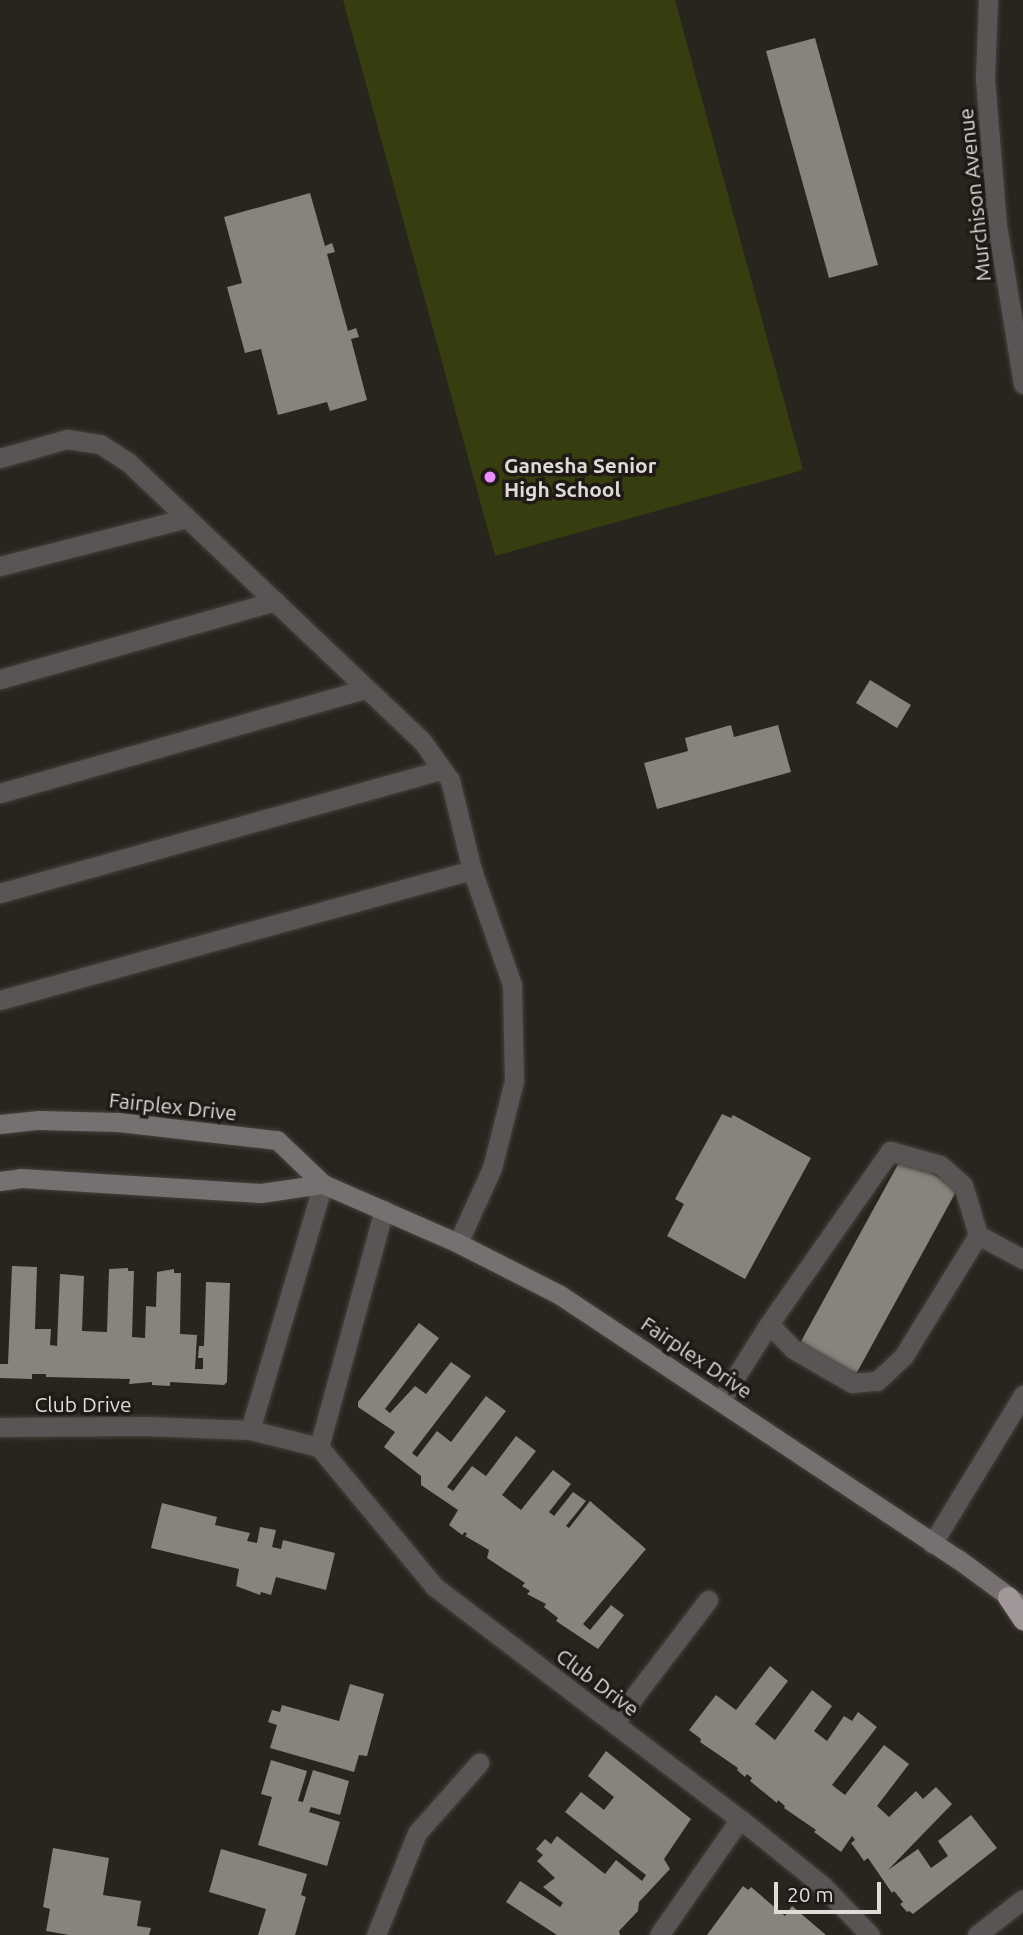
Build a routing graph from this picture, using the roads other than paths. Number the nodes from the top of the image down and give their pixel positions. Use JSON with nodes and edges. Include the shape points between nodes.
{"nodes":[{"id":1,"x":988,"y":0,"type":"edge"},
{"id":2,"x":1023,"y":384,"type":"edge"},
{"id":3,"x":0,"y":458,"type":"edge"},
{"id":4,"x":187,"y":518,"type":"junction"},
{"id":5,"x":0,"y":566,"type":"edge"},
{"id":6,"x":275,"y":601,"type":"junction"},
{"id":7,"x":0,"y":679,"type":"edge"},
{"id":8,"x":366,"y":689,"type":"junction"},
{"id":9,"x":442,"y":770,"type":"junction"},
{"id":10,"x":0,"y":793,"type":"edge"},
{"id":11,"x":472,"y":870,"type":"junction"},
{"id":12,"x":0,"y":893,"type":"edge"},
{"id":13,"x":0,"y":1000,"type":"edge"},
{"id":14,"x":0,"y":1124,"type":"edge"},
{"id":15,"x":0,"y":1181,"type":"edge"},
{"id":16,"x":323,"y":1184,"type":"junction"},
{"id":17,"x":384,"y":1210,"type":"junction"},
{"id":18,"x":978,"y":1234,"type":"junction"},
{"id":19,"x":458,"y":1243,"type":"junction"},
{"id":20,"x":1023,"y":1259,"type":"edge"},
{"id":21,"x":769,"y":1324,"type":"junction"},
{"id":22,"x":1023,"y":1395,"type":"edge"},
{"id":23,"x":721,"y":1400,"type":"junction"},
{"id":24,"x":0,"y":1427,"type":"edge"},
{"id":25,"x":250,"y":1430,"type":"junction"},
{"id":26,"x":319,"y":1447,"type":"junction"},
{"id":27,"x":932,"y":1544,"type":"junction"},
{"id":28,"x":708,"y":1600,"type":"dead end"},
{"id":29,"x":1015,"y":1602,"type":"edge"},
{"id":30,"x":1023,"y":1619,"type":"edge"},
{"id":31,"x":614,"y":1723,"type":"junction"},
{"id":32,"x":479,"y":1763,"type":"dead end"},
{"id":33,"x":740,"y":1819,"type":"junction"},
{"id":34,"x":1023,"y":1899,"type":"edge"},
{"id":35,"x":376,"y":1935,"type":"edge"},
{"id":36,"x":659,"y":1935,"type":"edge"},
{"id":37,"x":870,"y":1935,"type":"edge"},
{"id":38,"x":977,"y":1935,"type":"edge"}],
"edges":[{"from":1,"to":2,"type":"street","name":"Murchison Avenue","via":[[985,79],[996,212]]},
{"from":3,"to":4,"type":"street","via":[[67,439],[100,444],[129,463]]},
{"from":4,"to":5,"type":"street"},
{"from":4,"to":6,"type":"street"},
{"from":6,"to":7,"type":"street"},
{"from":6,"to":8,"type":"street"},
{"from":8,"to":9,"type":"street","via":[[422,741]]},
{"from":8,"to":10,"type":"street"},
{"from":9,"to":11,"type":"street","via":[[450,780]]},
{"from":9,"to":12,"type":"street"},
{"from":11,"to":13,"type":"street"},
{"from":11,"to":19,"type":"street","via":[[512,985],[514,1081],[492,1168]]},
{"from":14,"to":16,"type":"main road","name":"Fairplex Drive","via":[[118,1122],[276,1140]]},
{"from":15,"to":16,"type":"main road","via":[[21,1178],[261,1193]]},
{"from":16,"to":17,"type":"main road","name":"Fairplex Drive"},
{"from":16,"to":25,"type":"street"},
{"from":17,"to":19,"type":"main road","name":"Fairplex Drive"},
{"from":17,"to":26,"type":"street"},
{"from":18,"to":20,"type":"street"},
{"from":18,"to":21,"type":"street","via":[[903,1357],[877,1381],[852,1382],[793,1349]]},
{"from":18,"to":21,"type":"street","via":[[963,1185],[940,1165],[890,1151]]},
{"from":19,"to":23,"type":"main road","name":"Fairplex Drive","via":[[560,1295]]},
{"from":21,"to":23,"type":"street"},
{"from":22,"to":27,"type":"street"},
{"from":23,"to":27,"type":"main road","name":"Fairplex Drive"},
{"from":24,"to":25,"type":"street","name":"Club Drive"},
{"from":25,"to":26,"type":"street","name":"Club Drive"},
{"from":26,"to":31,"type":"street","name":"Club Drive","via":[[435,1587]]},
{"from":27,"to":29,"type":"main road","name":"Fairplex Drive"},
{"from":28,"to":31,"type":"street"},
{"from":29,"to":30,"type":"highway"},
{"from":31,"to":33,"type":"street","name":"Club Drive"},
{"from":32,"to":35,"type":"street","via":[[417,1833]]},
{"from":33,"to":36,"type":"street"},
{"from":33,"to":37,"type":"street","name":"Club Drive","via":[[822,1886]]},
{"from":34,"to":38,"type":"street"}]}
